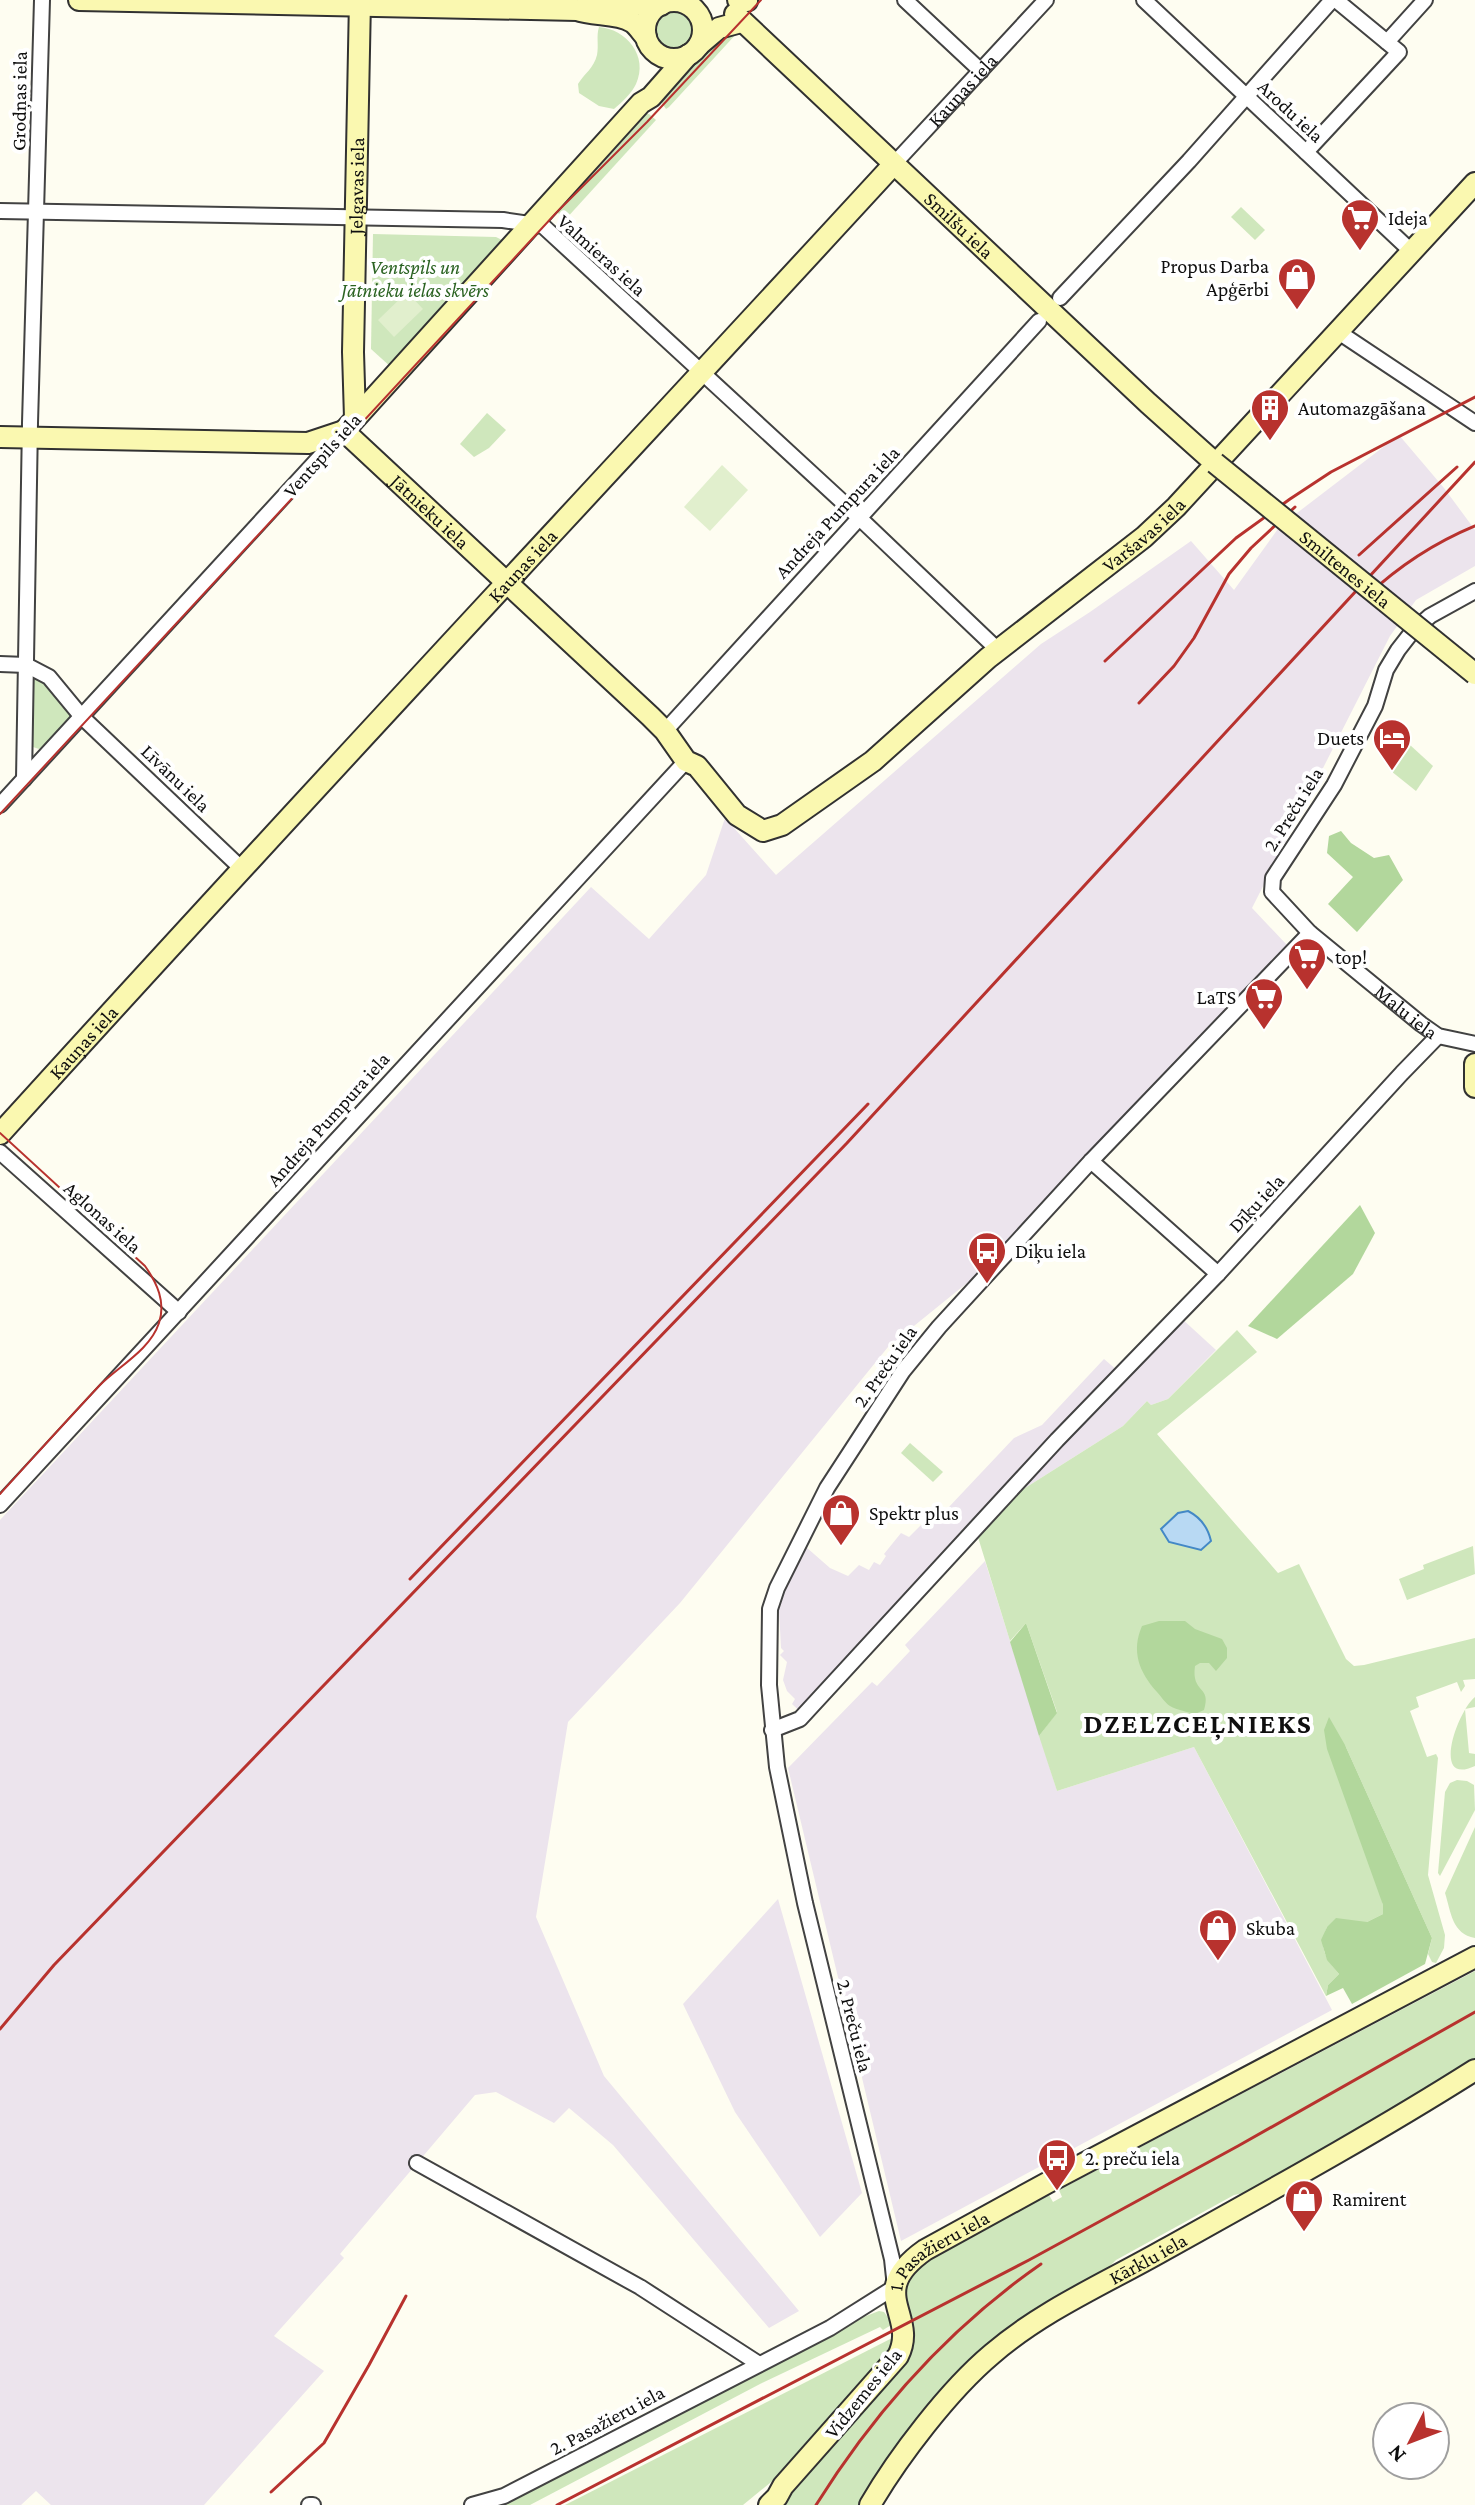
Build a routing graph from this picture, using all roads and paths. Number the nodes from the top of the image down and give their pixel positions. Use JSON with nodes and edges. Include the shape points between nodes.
{"nodes":[{"id":1,"x":42,"y":0,"type":"edge"},
{"id":2,"x":79,"y":0,"type":"edge"},
{"id":3,"x":905,"y":0,"type":"edge"},
{"id":4,"x":1046,"y":0,"type":"edge"},
{"id":5,"x":1144,"y":0,"type":"edge"},
{"id":6,"x":1334,"y":0,"type":"edge"},
{"id":7,"x":1425,"y":0,"type":"edge"},
{"id":8,"x":360,"y":3,"type":"edge"},
{"id":9,"x":663,"y":3,"type":"edge"},
{"id":10,"x":690,"y":5,"type":"edge"},
{"id":11,"x":742,"y":7,"type":"edge"},
{"id":12,"x":577,"y":10,"type":"junction"},
{"id":13,"x":648,"y":42,"type":"junction"},
{"id":14,"x":1387,"y":42,"type":"junction"},
{"id":15,"x":693,"y":50,"type":"junction"},
{"id":16,"x":981,"y":71,"type":"junction"},
{"id":17,"x":1246,"y":95,"type":"junction"},
{"id":18,"x":641,"y":103,"type":"junction"},
{"id":19,"x":1306,"y":152,"type":"junction"},
{"id":20,"x":893,"y":165,"type":"junction"},
{"id":21,"x":1475,"y":183,"type":"edge"},
{"id":22,"x":0,"y":211,"type":"edge"},
{"id":23,"x":38,"y":212,"type":"junction"},
{"id":24,"x":356,"y":218,"type":"junction"},
{"id":25,"x":531,"y":224,"type":"junction"},
{"id":26,"x":1411,"y":251,"type":"junction"},
{"id":27,"x":1060,"y":298,"type":"dead end"},
{"id":28,"x":1039,"y":321,"type":"dead end"},
{"id":29,"x":1337,"y":331,"type":"junction"},
{"id":30,"x":702,"y":372,"type":"junction"},
{"id":31,"x":1475,"y":423,"type":"edge"},
{"id":32,"x":349,"y":424,"type":"junction"},
{"id":33,"x":0,"y":437,"type":"edge"},
{"id":34,"x":30,"y":437,"type":"junction"},
{"id":35,"x":1215,"y":463,"type":"junction"},
{"id":36,"x":859,"y":518,"type":"junction"},
{"id":37,"x":508,"y":583,"type":"junction"},
{"id":38,"x":1475,"y":591,"type":"edge"},
{"id":39,"x":998,"y":650,"type":"junction"},
{"id":40,"x":0,"y":664,"type":"edge"},
{"id":41,"x":26,"y":665,"type":"junction"},
{"id":42,"x":1475,"y":674,"type":"edge"},
{"id":43,"x":82,"y":717,"type":"junction"},
{"id":44,"x":665,"y":731,"type":"junction"},
{"id":45,"x":686,"y":761,"type":"junction"},
{"id":46,"x":24,"y":779,"type":"junction"},
{"id":47,"x":0,"y":805,"type":"edge"},
{"id":48,"x":763,"y":831,"type":"joint"},
{"id":49,"x":241,"y":868,"type":"junction"},
{"id":50,"x":1310,"y":933,"type":"junction"},
{"id":51,"x":1438,"y":1036,"type":"junction"},
{"id":52,"x":1475,"y":1044,"type":"edge"},
{"id":53,"x":1475,"y":1064,"type":"edge"},
{"id":54,"x":1475,"y":1087,"type":"edge"},
{"id":55,"x":0,"y":1134,"type":"edge"},
{"id":56,"x":0,"y":1152,"type":"edge"},
{"id":57,"x":1091,"y":1161,"type":"junction"},
{"id":58,"x":1218,"y":1274,"type":"junction"},
{"id":59,"x":179,"y":1312,"type":"junction"},
{"id":60,"x":0,"y":1505,"type":"edge"},
{"id":61,"x":772,"y":1730,"type":"junction"},
{"id":62,"x":1475,"y":1957,"type":"edge"},
{"id":63,"x":1475,"y":2070,"type":"edge"},
{"id":64,"x":417,"y":2163,"type":"dead end"},
{"id":65,"x":895,"y":2287,"type":"junction"},
{"id":66,"x":759,"y":2364,"type":"junction"},
{"id":67,"x":783,"y":2486,"type":"junction"},
{"id":68,"x":472,"y":2505,"type":"edge"},
{"id":69,"x":751,"y":2505,"type":"edge"},
{"id":70,"x":769,"y":2505,"type":"edge"},
{"id":71,"x":870,"y":2505,"type":"edge"}],
"edges":[{"from":1,"to":23,"type":"street","name":"Grodņas iela"},
{"from":2,"to":8,"type":"street"},
{"from":3,"to":16,"type":"street"},
{"from":4,"to":16,"type":"street","name":"Kauņas iela"},
{"from":5,"to":17,"type":"street","name":"Arodu iela"},
{"from":6,"to":14,"type":"street"},
{"from":6,"to":17,"type":"street"},
{"from":7,"to":14,"type":"street"},
{"from":8,"to":12,"type":"street"},
{"from":8,"to":24,"type":"street","name":"Jelgavas iela"},
{"from":9,"to":10,"type":"street"},
{"from":9,"to":12,"type":"street","via":[[588,2]]},
{"from":9,"to":13,"type":"street","via":[[647,19]]},
{"from":10,"to":11,"type":"street"},
{"from":10,"to":15,"type":"street","via":[[703,27]]},
{"from":11,"to":15,"type":"street"},
{"from":11,"to":20,"type":"street","name":"Smilšu iela"},
{"from":12,"to":13,"type":"street","via":[[632,22]]},
{"from":13,"to":15,"type":"street","via":[[656,53],[672,59]]},
{"from":13,"to":18,"type":"street","name":"Ventspils iela","via":[[654,71]]},
{"from":14,"to":19,"type":"street","via":[[1399,52]]},
{"from":15,"to":18,"type":"street","name":"Ventspils iela"},
{"from":16,"to":20,"type":"street","name":"Kauņas iela"},
{"from":17,"to":19,"type":"street","name":"Arodu iela"},
{"from":17,"to":27,"type":"street"},
{"from":18,"to":25,"type":"street","name":"Ventspils iela"},
{"from":19,"to":26,"type":"street","name":"Arodu iela"},
{"from":20,"to":30,"type":"street","name":"Kauņas iela"},
{"from":20,"to":35,"type":"street","name":"Smilšu iela"},
{"from":21,"to":26,"type":"street","name":"Varšavas iela"},
{"from":22,"to":23,"type":"street","name":"Valmieras iela"},
{"from":23,"to":24,"type":"street","name":"Valmieras iela"},
{"from":23,"to":34,"type":"street","name":"Grodņas iela"},
{"from":24,"to":25,"type":"street","name":"Valmieras iela"},
{"from":24,"to":32,"type":"street","name":"Jelgavas iela"},
{"from":25,"to":30,"type":"street","name":"Valmieras iela","via":[[554,235]]},
{"from":25,"to":32,"type":"street","name":"Ventspils iela"},
{"from":26,"to":29,"type":"street","name":"Varšavas iela"},
{"from":28,"to":36,"type":"street","name":"Andreja Pumpura iela"},
{"from":29,"to":31,"type":"street"},
{"from":29,"to":35,"type":"street","name":"Varšavas iela"},
{"from":30,"to":36,"type":"street","name":"Valmieras iela"},
{"from":30,"to":37,"type":"street","name":"Kauņas iela"},
{"from":32,"to":34,"type":"street","via":[[308,443]]},
{"from":32,"to":37,"type":"street","name":"Jātnieku iela"},
{"from":32,"to":43,"type":"street","name":"Ventspils iela"},
{"from":33,"to":34,"type":"street"},
{"from":34,"to":41,"type":"street","name":"Grodņas iela"},
{"from":35,"to":39,"type":"street","name":"Varšavas iela","via":[[1144,537]]},
{"from":35,"to":42,"type":"street","name":"Smiltenes iela","bridge":true},
{"from":36,"to":39,"type":"street","name":"Valmieras iela"},
{"from":36,"to":44,"type":"street","name":"Andreja Pumpura iela"},
{"from":37,"to":44,"type":"street","name":"Jātnieku iela"},
{"from":37,"to":49,"type":"street","name":"Kauņas iela"},
{"from":38,"to":50,"type":"street","name":"2. Preču iela","via":[[1412,632],[1386,670],[1375,706],[1334,785],[1273,878],[1272,892]]},
{"from":39,"to":48,"type":"street","name":"Varšavas iela","via":[[873,761],[782,825]]},
{"from":40,"to":41,"type":"street"},
{"from":41,"to":43,"type":"street","name":"Līvānu iela","via":[[49,677]]},
{"from":41,"to":46,"type":"street","name":"Grodņas iela"},
{"from":43,"to":46,"type":"street","name":"Ventspils iela"},
{"from":43,"to":49,"type":"street","name":"Līvānu iela"},
{"from":44,"to":45,"type":"street","name":"Jātnieku iela"},
{"from":45,"to":48,"type":"street","name":"Jātnieku iela","via":[[697,766],[737,815]]},
{"from":45,"to":59,"type":"street","name":"Andreja Pumpura iela"},
{"from":46,"to":47,"type":"street","name":"Ventspils iela"},
{"from":49,"to":55,"type":"street","name":"Kauņas iela"},
{"from":50,"to":51,"type":"street","name":"Malu iela"},
{"from":50,"to":57,"type":"street","name":"2. Preču iela"},
{"from":51,"to":52,"type":"street","name":"Malu iela"},
{"from":51,"to":58,"type":"street","name":"Dīķu iela"},
{"from":53,"to":54,"type":"street"},
{"from":56,"to":59,"type":"street","name":"Aglonas iela"},
{"from":57,"to":58,"type":"street"},
{"from":57,"to":61,"type":"street","name":"2. Preču iela","via":[[903,1371],[811,1517],[770,1609]]},
{"from":58,"to":61,"type":"street","name":"Dīķu iela","via":[[800,1719]]},
{"from":59,"to":60,"type":"street","name":"Andreja Pumpura iela"},
{"from":61,"to":65,"type":"street","name":"2. Preču iela","via":[[805,1903]]},
{"from":62,"to":65,"type":"street","name":"1. Pasažieru iela","via":[[925,2250],[906,2263]]},
{"from":63,"to":71,"type":"street","name":"Kārklu iela","via":[[1014,2337],[938,2410]]},
{"from":64,"to":66,"type":"street","via":[[640,2287]]},
{"from":65,"to":66,"type":"street","name":"1. Pasažieru iela"},
{"from":65,"to":67,"type":"street","name":"Vidzemes iela","via":[[905,2338],[898,2356]]},
{"from":66,"to":68,"type":"street","name":"2. Pasažieru iela","via":[[504,2496]]},
{"from":67,"to":69,"type":"street","name":"Vidzemes iela"},
{"from":67,"to":70,"type":"street","name":"Vidzemes iela"}]}
